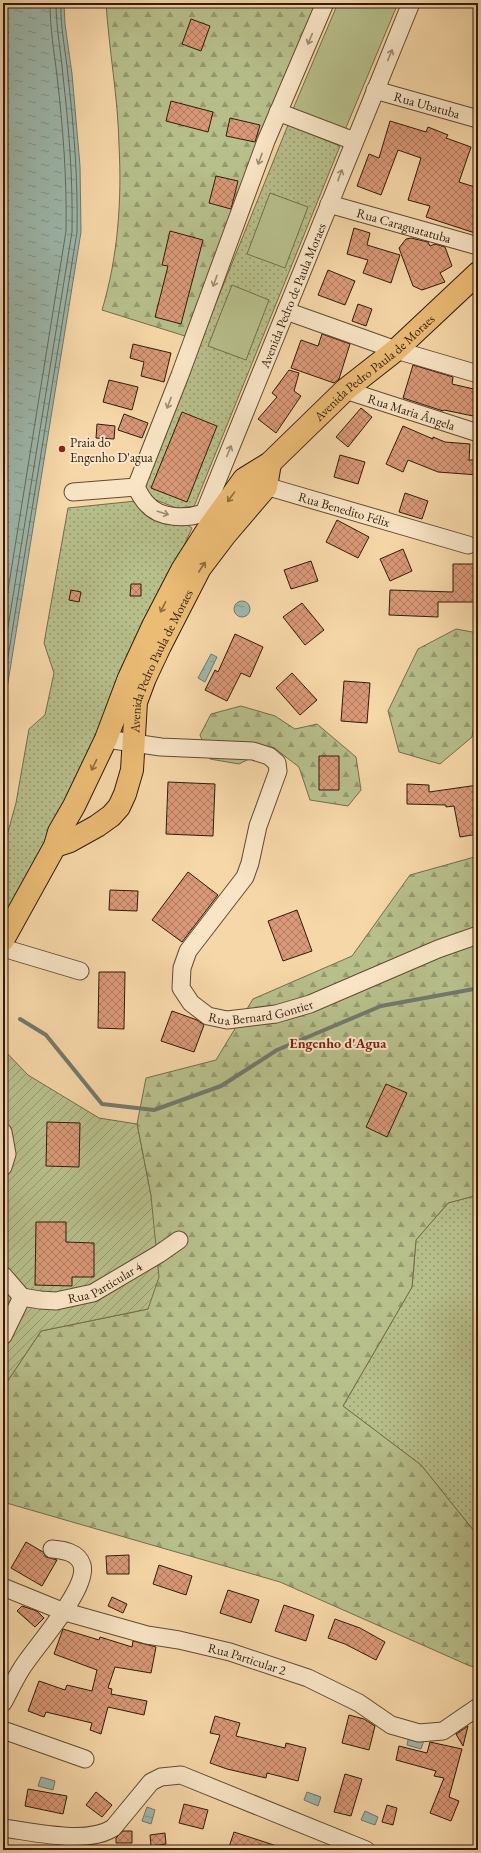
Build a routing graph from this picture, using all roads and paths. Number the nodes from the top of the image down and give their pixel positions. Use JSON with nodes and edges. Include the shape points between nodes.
{"nodes":[{"id":1,"x":325,"y":3,"type":"edge"},
{"id":2,"x":411,"y":3,"type":"edge"},
{"id":3,"x":375,"y":90,"type":"junction"},
{"id":4,"x":278,"y":112,"type":"junction"},
{"id":5,"x":478,"y":119,"type":"edge"},
{"id":6,"x":354,"y":141,"type":"junction"},
{"id":7,"x":329,"y":204,"type":"junction"},
{"id":8,"x":478,"y":246,"type":"edge"},
{"id":9,"x":478,"y":273,"type":"edge"},
{"id":10,"x":286,"y":311,"type":"junction"},
{"id":11,"x":396,"y":350,"type":"junction"},
{"id":12,"x":478,"y":374,"type":"edge"},
{"id":13,"x":345,"y":390,"type":"junction"},
{"id":14,"x":478,"y":433,"type":"edge"},
{"id":15,"x":270,"y":463,"type":"junction"},
{"id":16,"x":222,"y":471,"type":"junction"},
{"id":17,"x":244,"y":479,"type":"junction"},
{"id":18,"x":136,"y":487,"type":"junction"},
{"id":19,"x":266,"y":487,"type":"junction"},
{"id":20,"x":73,"y":492,"type":"dead end"},
{"id":21,"x":207,"y":520,"type":"junction"},
{"id":22,"x":468,"y":545,"type":"dead end"},
{"id":23,"x":106,"y":740,"type":"junction"},
{"id":24,"x":132,"y":744,"type":"junction"},
{"id":25,"x":74,"y":806,"type":"junction"},
{"id":26,"x":96,"y":826,"type":"junction"},
{"id":27,"x":55,"y":846,"type":"junction"},
{"id":28,"x":478,"y":935,"type":"edge"},
{"id":29,"x":3,"y":940,"type":"edge"},
{"id":30,"x":3,"y":948,"type":"edge"},
{"id":31,"x":80,"y":971,"type":"dead end"},
{"id":32,"x":3,"y":1132,"type":"edge"},
{"id":33,"x":3,"y":1167,"type":"edge"},
{"id":34,"x":179,"y":1240,"type":"dead end"},
{"id":35,"x":3,"y":1275,"type":"edge"},
{"id":36,"x":22,"y":1297,"type":"junction"},
{"id":37,"x":3,"y":1336,"type":"edge"},
{"id":38,"x":52,"y":1548,"type":"dead end"},
{"id":39,"x":3,"y":1587,"type":"edge"},
{"id":40,"x":62,"y":1611,"type":"junction"},
{"id":41,"x":3,"y":1703,"type":"edge"},
{"id":42,"x":478,"y":1708,"type":"edge"},
{"id":43,"x":3,"y":1730,"type":"edge"},
{"id":44,"x":85,"y":1759,"type":"dead end"},
{"id":45,"x":3,"y":1828,"type":"edge"},
{"id":46,"x":366,"y":1850,"type":"edge"}],
"edges":[{"from":1,"to":4,"type":"street","one_way":true},
{"from":3,"to":2,"type":"street","name":"Avenida Pedro de Paula Moraes","one_way":true},
{"from":3,"to":5,"type":"street","name":"Rua Ubatuba"},
{"from":3,"to":6,"type":"street","name":"Avenida Pedro de Paula Moraes"},
{"from":4,"to":6,"type":"street"},
{"from":4,"to":18,"type":"street","one_way":true},
{"from":7,"to":6,"type":"street","name":"Avenida Pedro de Paula Moraes","one_way":true},
{"from":7,"to":8,"type":"street","name":"Rua Caraguatatuba"},
{"from":7,"to":10,"type":"street","name":"Avenida Pedro de Paula Moraes"},
{"from":9,"to":11,"type":"main road","name":"Avenida Pedro Paula de Moraes"},
{"from":10,"to":11,"type":"street"},
{"from":16,"to":10,"type":"street","name":"Avenida Pedro de Paula Moraes","one_way":true},
{"from":11,"to":12,"type":"street"},
{"from":11,"to":13,"type":"main road","name":"Avenida Pedro Paula de Moraes"},
{"from":13,"to":14,"type":"street","name":"Rua Maria Ângela"},
{"from":13,"to":15,"type":"main road","name":"Avenida Pedro Paula de Moraes"},
{"from":15,"to":17,"type":"main road","name":"Avenida Pedro Paula de Moraes"},
{"from":15,"to":19,"type":"main road"},
{"from":16,"to":17,"type":"street","name":"Rua Benedito Félix"},
{"from":16,"to":21,"type":"street","name":"Avenida Pedro de Paula Moraes"},
{"from":17,"to":19,"type":"street","name":"Rua Benedito Félix"},
{"from":17,"to":21,"type":"main road","name":"Avenida Pedro Paula de Moraes","one_way":true},
{"from":18,"to":20,"type":"street"},
{"from":18,"to":21,"type":"street","one_way":true,"via":[[147,504],[162,514]]},
{"from":19,"to":22,"type":"street","name":"Rua Benedito Félix"},
{"from":24,"to":19,"type":"main road","name":"Avenida Pedro Paula de Moraes","one_way":true,"via":[[136,702],[160,646],[200,568]]},
{"from":21,"to":23,"type":"main road","name":"Avenida Pedro Paula de Moraes","one_way":true,"via":[[153,626]]},
{"from":23,"to":24,"type":"street","name":"Rua Bernard Gontier"},
{"from":23,"to":25,"type":"main road","name":"Avenida Pedro Paula de Moraes","one_way":true},
{"from":24,"to":26,"type":"main road","name":"Avenida Pedro Paula de Moraes","via":[[132,770],[125,794],[111,816]]},
{"from":24,"to":28,"type":"street","name":"Rua Bernard Gontier","via":[[200,750],[253,751],[269,756],[277,763],[278,771],[258,826],[245,877],[188,951],[182,968],[181,988],[191,1003],[208,1016],[227,1020],[276,1014],[310,1004],[438,949]]},
{"from":25,"to":26,"type":"main road"},
{"from":25,"to":27,"type":"main road","name":"Avenida Pedro Paula de Moraes","via":[[59,832]]},
{"from":26,"to":27,"type":"main road","name":"Avenida Pedro Paula de Moraes","via":[[70,841]]},
{"from":27,"to":29,"type":"main road","name":"Avenida Pedro Paula de Moraes"},
{"from":30,"to":31,"type":"street"},
{"from":32,"to":33,"type":"street","via":[[7,1154]]},
{"from":34,"to":36,"type":"street","name":"Rua Particular 4","via":[[93,1293],[56,1301]]},
{"from":35,"to":36,"type":"street"},
{"from":36,"to":37,"type":"street"},
{"from":38,"to":40,"type":"street","via":[[75,1555],[82,1564],[79,1586]]},
{"from":39,"to":40,"type":"street","name":"Rua Particular 2"},
{"from":40,"to":41,"type":"street","via":[[22,1668]]},
{"from":40,"to":42,"type":"street","name":"Rua Particular 2","via":[[147,1635],[230,1652],[308,1678],[359,1703],[391,1725],[419,1733],[443,1731]]},
{"from":43,"to":44,"type":"street"},
{"from":45,"to":46,"type":"street","via":[[81,1837],[105,1834],[113,1828],[151,1782],[161,1777],[181,1775]]}]}
